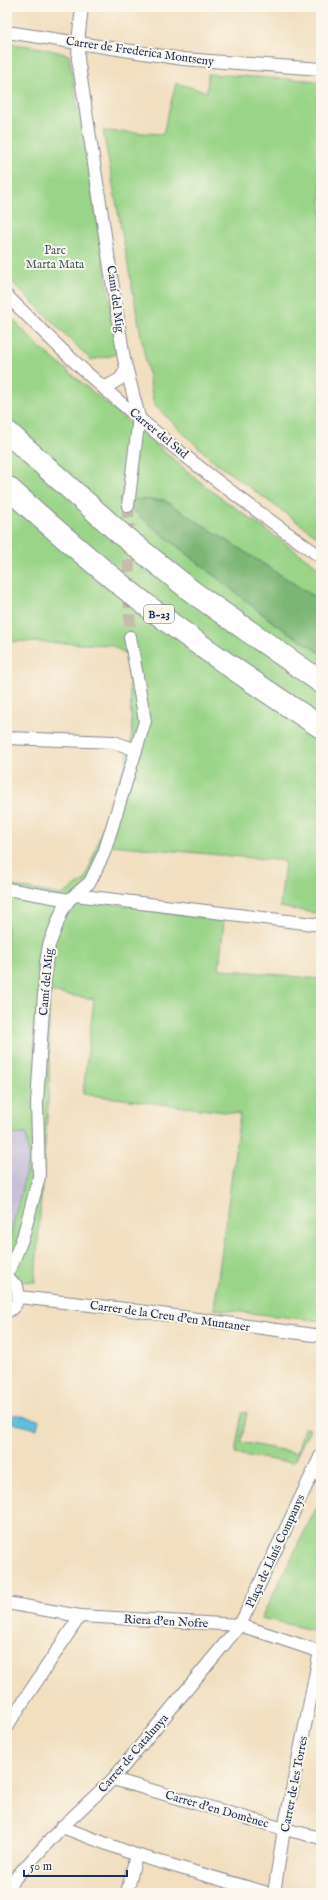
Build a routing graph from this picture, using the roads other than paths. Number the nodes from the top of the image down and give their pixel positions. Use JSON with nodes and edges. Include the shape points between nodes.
{"nodes":[{"id":1,"x":82,"y":7,"type":"edge"},
{"id":2,"x":7,"y":32,"type":"edge"},
{"id":3,"x":78,"y":43,"type":"junction"},
{"id":4,"x":321,"y":69,"type":"edge"},
{"id":5,"x":7,"y":296,"type":"edge"},
{"id":6,"x":126,"y":370,"type":"junction"},
{"id":7,"x":104,"y":388,"type":"junction"},
{"id":8,"x":139,"y":417,"type":"junction"},
{"id":9,"x":7,"y":432,"type":"edge"},
{"id":10,"x":7,"y":487,"type":"edge"},
{"id":11,"x":128,"y":506,"type":"tunnel mouth"},
{"id":12,"x":321,"y":557,"type":"edge"},
{"id":13,"x":130,"y":637,"type":"tunnel mouth"},
{"id":14,"x":321,"y":682,"type":"edge"},
{"id":15,"x":321,"y":727,"type":"edge"},
{"id":16,"x":7,"y":738,"type":"edge"},
{"id":17,"x":136,"y":750,"type":"junction"},
{"id":18,"x":7,"y":889,"type":"edge"},
{"id":19,"x":72,"y":897,"type":"junction"},
{"id":20,"x":321,"y":925,"type":"edge"},
{"id":21,"x":7,"y":1273,"type":"edge"},
{"id":22,"x":7,"y":1279,"type":"edge"},
{"id":23,"x":19,"y":1297,"type":"junction"},
{"id":24,"x":7,"y":1312,"type":"edge"},
{"id":25,"x":321,"y":1336,"type":"edge"},
{"id":26,"x":321,"y":1455,"type":"edge"},
{"id":27,"x":7,"y":1603,"type":"edge"},
{"id":28,"x":80,"y":1616,"type":"junction"},
{"id":29,"x":240,"y":1625,"type":"junction"},
{"id":30,"x":321,"y":1652,"type":"edge"},
{"id":31,"x":7,"y":1726,"type":"edge"},
{"id":32,"x":113,"y":1779,"type":"junction"},
{"id":33,"x":62,"y":1827,"type":"junction"},
{"id":34,"x":284,"y":1829,"type":"junction"},
{"id":35,"x":321,"y":1838,"type":"edge"},
{"id":36,"x":136,"y":1855,"type":"junction"},
{"id":37,"x":13,"y":1872,"type":"edge"},
{"id":38,"x":7,"y":1887,"type":"edge"},
{"id":39,"x":269,"y":1892,"type":"edge"},
{"id":40,"x":127,"y":1893,"type":"edge"}],
"edges":[{"from":1,"to":3,"type":"street","name":"Camí del Mig"},
{"from":2,"to":3,"type":"street","name":"Carrer de Frederica Montseny"},
{"from":3,"to":4,"type":"street","name":"Carrer de Frederica Montseny","via":[[183,59]]},
{"from":3,"to":6,"type":"street","name":"Camí del Mig","via":[[78,59]]},
{"from":5,"to":7,"type":"street","name":"Carrer del Sud"},
{"from":6,"to":7,"type":"street","via":[[120,379]]},
{"from":6,"to":8,"type":"street","name":"Camí del Mig"},
{"from":7,"to":8,"type":"street","name":"Carrer del Sud"},
{"from":8,"to":11,"type":"street","name":"Camí del Mig"},
{"from":8,"to":12,"type":"street","name":"Carrer del Sud","via":[[247,504]]},
{"from":9,"to":14,"type":"highway","via":[[122,535],[194,593]]},
{"from":10,"to":15,"type":"highway","number":"B-23","via":[[76,549],[154,611]]},
{"from":13,"to":17,"type":"street","name":"Camí del Mig","via":[[145,721]]},
{"from":16,"to":17,"type":"street","via":[[114,742]]},
{"from":17,"to":19,"type":"street","name":"Camí del Mig","via":[[104,853],[90,882]]},
{"from":18,"to":19,"type":"street"},
{"from":19,"to":20,"type":"street"},
{"from":19,"to":21,"type":"street","name":"Camí del Mig","via":[[62,911],[48,945],[37,1103],[39,1177],[23,1237]]},
{"from":22,"to":23,"type":"street","via":[[17,1286]]},
{"from":23,"to":24,"type":"street","via":[[13,1308]]},
{"from":23,"to":25,"type":"street","name":"Carrer de la Creu d'en Muntaner"},
{"from":26,"to":29,"type":"street","name":"Plaça de Lluís Companys"},
{"from":27,"to":28,"type":"street","name":"Riera d'en Nofre"},
{"from":28,"to":29,"type":"street","name":"Riera d'en Nofre"},
{"from":28,"to":31,"type":"street"},
{"from":29,"to":30,"type":"street","name":"Riera d'en Nofre"},
{"from":29,"to":32,"type":"street","name":"Carrer de Catalunya"},
{"from":30,"to":34,"type":"street","name":"Carrer de les Torres"},
{"from":32,"to":33,"type":"street","name":"Carrer de Catalunya"},
{"from":32,"to":34,"type":"street","name":"Carrer d'en Domènec"},
{"from":33,"to":36,"type":"street"},
{"from":33,"to":37,"type":"street","name":"Carrer de Catalunya"},
{"from":34,"to":35,"type":"street","name":"Carrer d'en Domènec"},
{"from":34,"to":39,"type":"street","name":"Carrer de les Torres"},
{"from":36,"to":39,"type":"street"},
{"from":36,"to":40,"type":"street"},
{"from":37,"to":38,"type":"street","name":"Carrer de Catalunya"}]}
